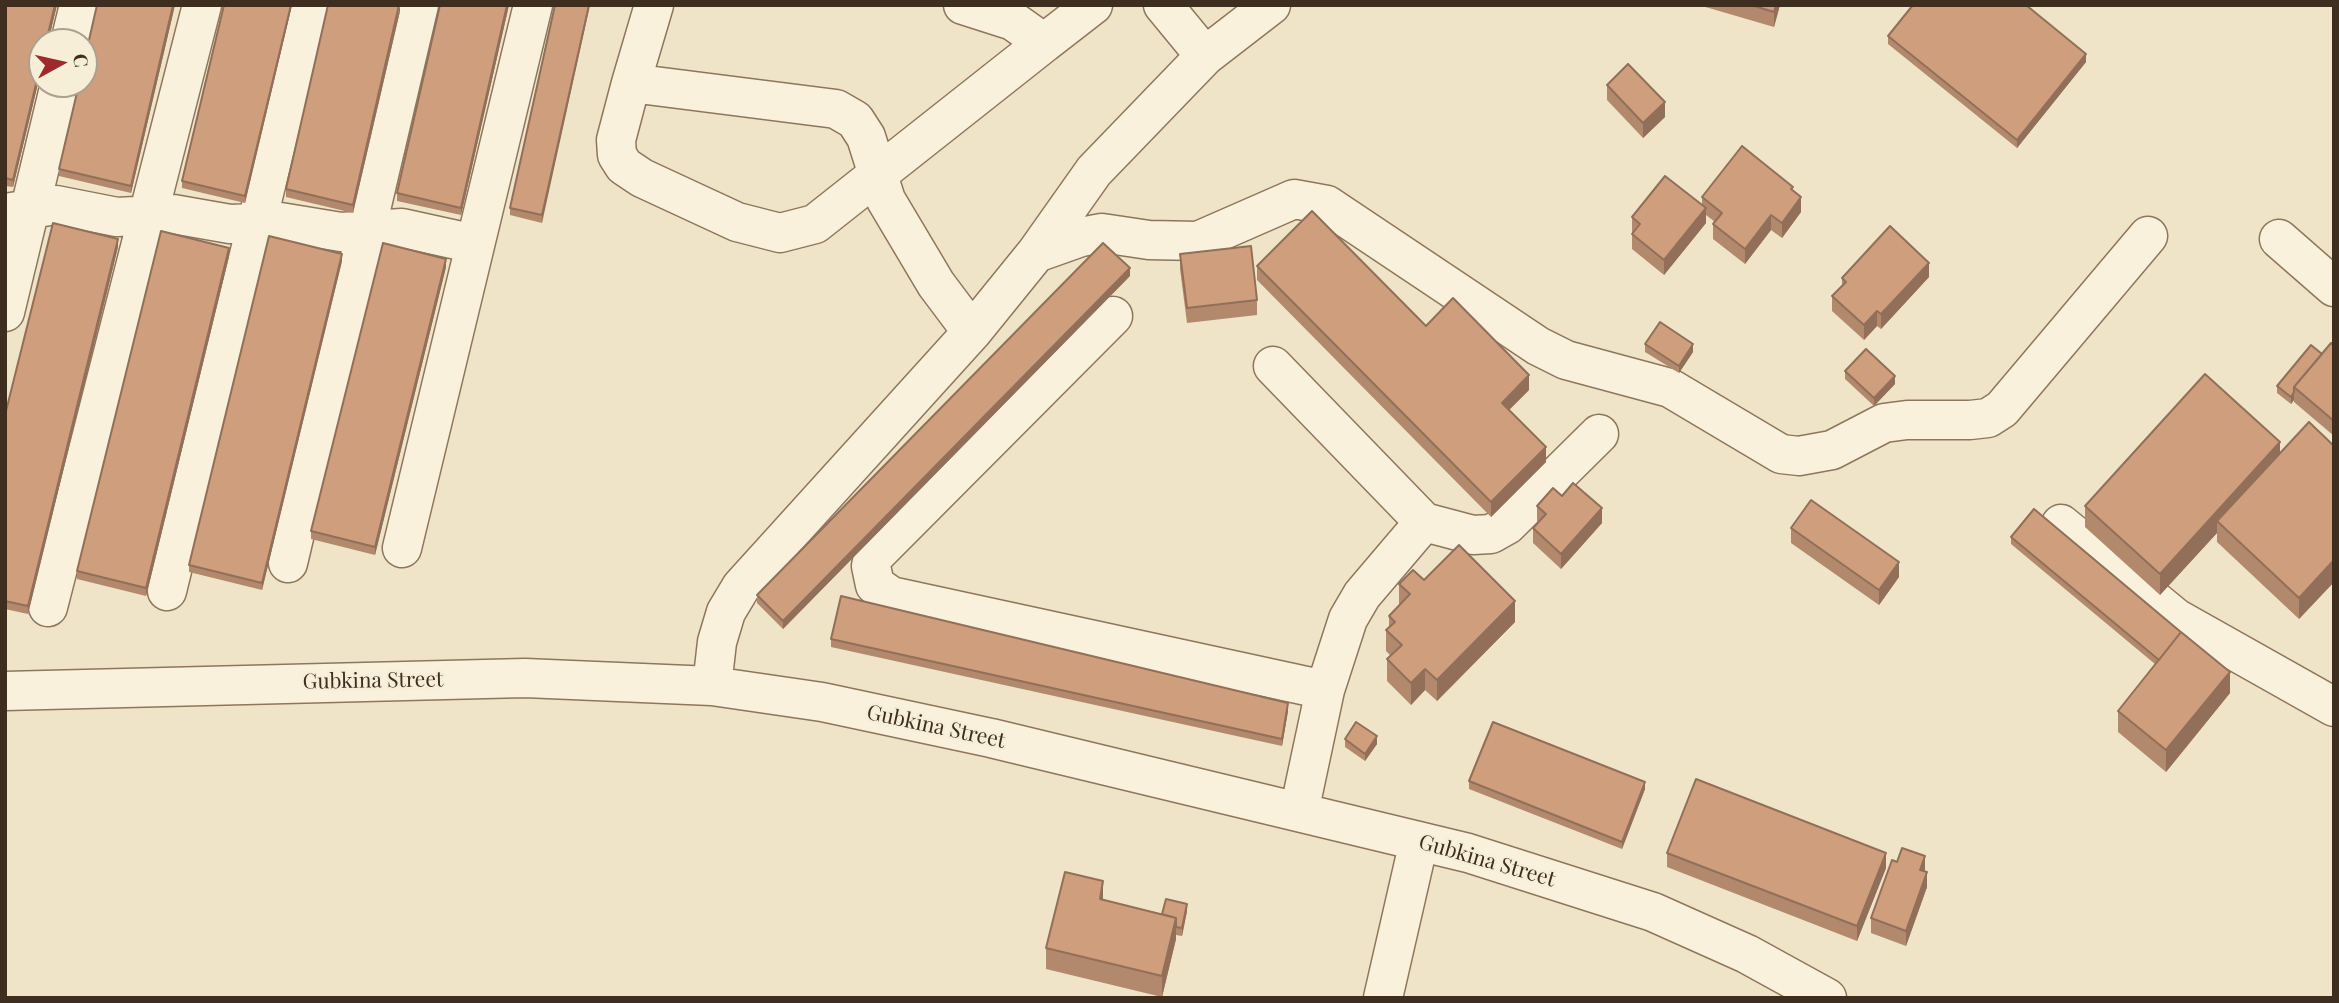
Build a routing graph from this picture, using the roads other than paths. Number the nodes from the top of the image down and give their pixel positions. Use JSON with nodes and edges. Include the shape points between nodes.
{"nodes":[{"id":1,"x":79,"y":5,"type":"edge"},
{"id":2,"x":202,"y":5,"type":"edge"},
{"id":3,"x":310,"y":5,"type":"edge"},
{"id":4,"x":419,"y":5,"type":"edge"},
{"id":5,"x":533,"y":5,"type":"edge"},
{"id":6,"x":654,"y":5,"type":"edge"},
{"id":7,"x":963,"y":5,"type":"edge"},
{"id":8,"x":1093,"y":5,"type":"edge"},
{"id":9,"x":1163,"y":5,"type":"edge"},
{"id":10,"x":1271,"y":5,"type":"edge"},
{"id":11,"x":73,"y":28,"type":"edge"},
{"id":12,"x":1044,"y":43,"type":"junction"},
{"id":13,"x":1205,"y":56,"type":"junction"},
{"id":14,"x":631,"y":83,"type":"junction"},
{"id":15,"x":55,"y":98,"type":"edge"},
{"id":16,"x":876,"y":174,"type":"junction"},
{"id":17,"x":18,"y":211,"type":"edge"},
{"id":18,"x":148,"y":215,"type":"junction"},
{"id":19,"x":257,"y":223,"type":"junction"},
{"id":20,"x":365,"y":230,"type":"junction"},
{"id":21,"x":2148,"y":236,"type":"dead end"},
{"id":22,"x":2279,"y":239,"type":"dead end"},
{"id":23,"x":475,"y":244,"type":"junction"},
{"id":24,"x":1036,"y":253,"type":"junction"},
{"id":25,"x":2334,"y":287,"type":"edge"},
{"id":26,"x":5,"y":312,"type":"edge"},
{"id":27,"x":1113,"y":316,"type":"dead end"},
{"id":28,"x":972,"y":332,"type":"junction"},
{"id":29,"x":1273,"y":366,"type":"dead end"},
{"id":30,"x":1599,"y":434,"type":"dead end"},
{"id":31,"x":1424,"y":522,"type":"junction"},
{"id":32,"x":2061,"y":524,"type":"dead end"},
{"id":33,"x":402,"y":548,"type":"dead end"},
{"id":34,"x":288,"y":563,"type":"dead end"},
{"id":35,"x":167,"y":592,"type":"dead end"},
{"id":36,"x":48,"y":607,"type":"dead end"},
{"id":37,"x":712,"y":686,"type":"junction"},
{"id":38,"x":5,"y":691,"type":"edge"},
{"id":39,"x":1325,"y":691,"type":"junction"},
{"id":40,"x":2334,"y":707,"type":"edge"},
{"id":41,"x":1299,"y":812,"type":"junction"},
{"id":42,"x":1419,"y":841,"type":"junction"},
{"id":43,"x":1383,"y":998,"type":"edge"},
{"id":44,"x":1827,"y":998,"type":"edge"}],
"edges":[{"from":1,"to":11,"type":"street"},
{"from":2,"to":18,"type":"street"},
{"from":3,"to":19,"type":"street"},
{"from":4,"to":20,"type":"street"},
{"from":5,"to":23,"type":"street"},
{"from":6,"to":14,"type":"street"},
{"from":7,"to":12,"type":"street","via":[[1013,21]]},
{"from":8,"to":12,"type":"street"},
{"from":9,"to":13,"type":"street"},
{"from":10,"to":13,"type":"street"},
{"from":12,"to":16,"type":"street"},
{"from":13,"to":24,"type":"street","via":[[1094,171]]},
{"from":14,"to":16,"type":"street","via":[[836,109],[855,120],[866,137]]},
{"from":14,"to":16,"type":"street","via":[[616,140],[624,166],[737,222],[770,232],[798,230],[815,223]]},
{"from":15,"to":17,"type":"street"},
{"from":16,"to":28,"type":"street","via":[[886,200],[929,272]]},
{"from":17,"to":18,"type":"street","via":[[56,205],[117,217]]},
{"from":17,"to":26,"type":"street"},
{"from":18,"to":19,"type":"street"},
{"from":18,"to":36,"type":"street"},
{"from":19,"to":20,"type":"street","via":[[341,232]]},
{"from":19,"to":35,"type":"street"},
{"from":20,"to":23,"type":"street","via":[[402,228]]},
{"from":20,"to":34,"type":"street"},
{"from":21,"to":24,"type":"street","via":[[2002,409],[1988,418],[1884,423],[1832,450],[1799,456],[1782,454],[1670,387],[1566,360],[1538,346],[1328,205],[1294,199],[1198,241],[1102,233]]},
{"from":22,"to":25,"type":"street"},
{"from":23,"to":33,"type":"street"},
{"from":24,"to":28,"type":"street"},
{"from":27,"to":39,"type":"street","via":[[873,557],[875,584],[891,596]]},
{"from":28,"to":37,"type":"street","via":[[741,587],[726,612],[717,642]]},
{"from":29,"to":31,"type":"street"},
{"from":30,"to":31,"type":"street","via":[[1507,525],[1491,534],[1473,535]]},
{"from":31,"to":39,"type":"street","via":[[1348,620]]},
{"from":32,"to":40,"type":"street","via":[[2176,618]]},
{"from":37,"to":38,"type":"street","name":"Gubkina Street","via":[[525,678]]},
{"from":37,"to":41,"type":"street","name":"Gubkina Street","via":[[822,702],[991,737]]},
{"from":39,"to":41,"type":"street"},
{"from":41,"to":42,"type":"street","name":"Gubkina Street"},
{"from":42,"to":43,"type":"street"},
{"from":42,"to":44,"type":"street","name":"Gubkina Street","via":[[1653,912],[1747,954]]}]}
